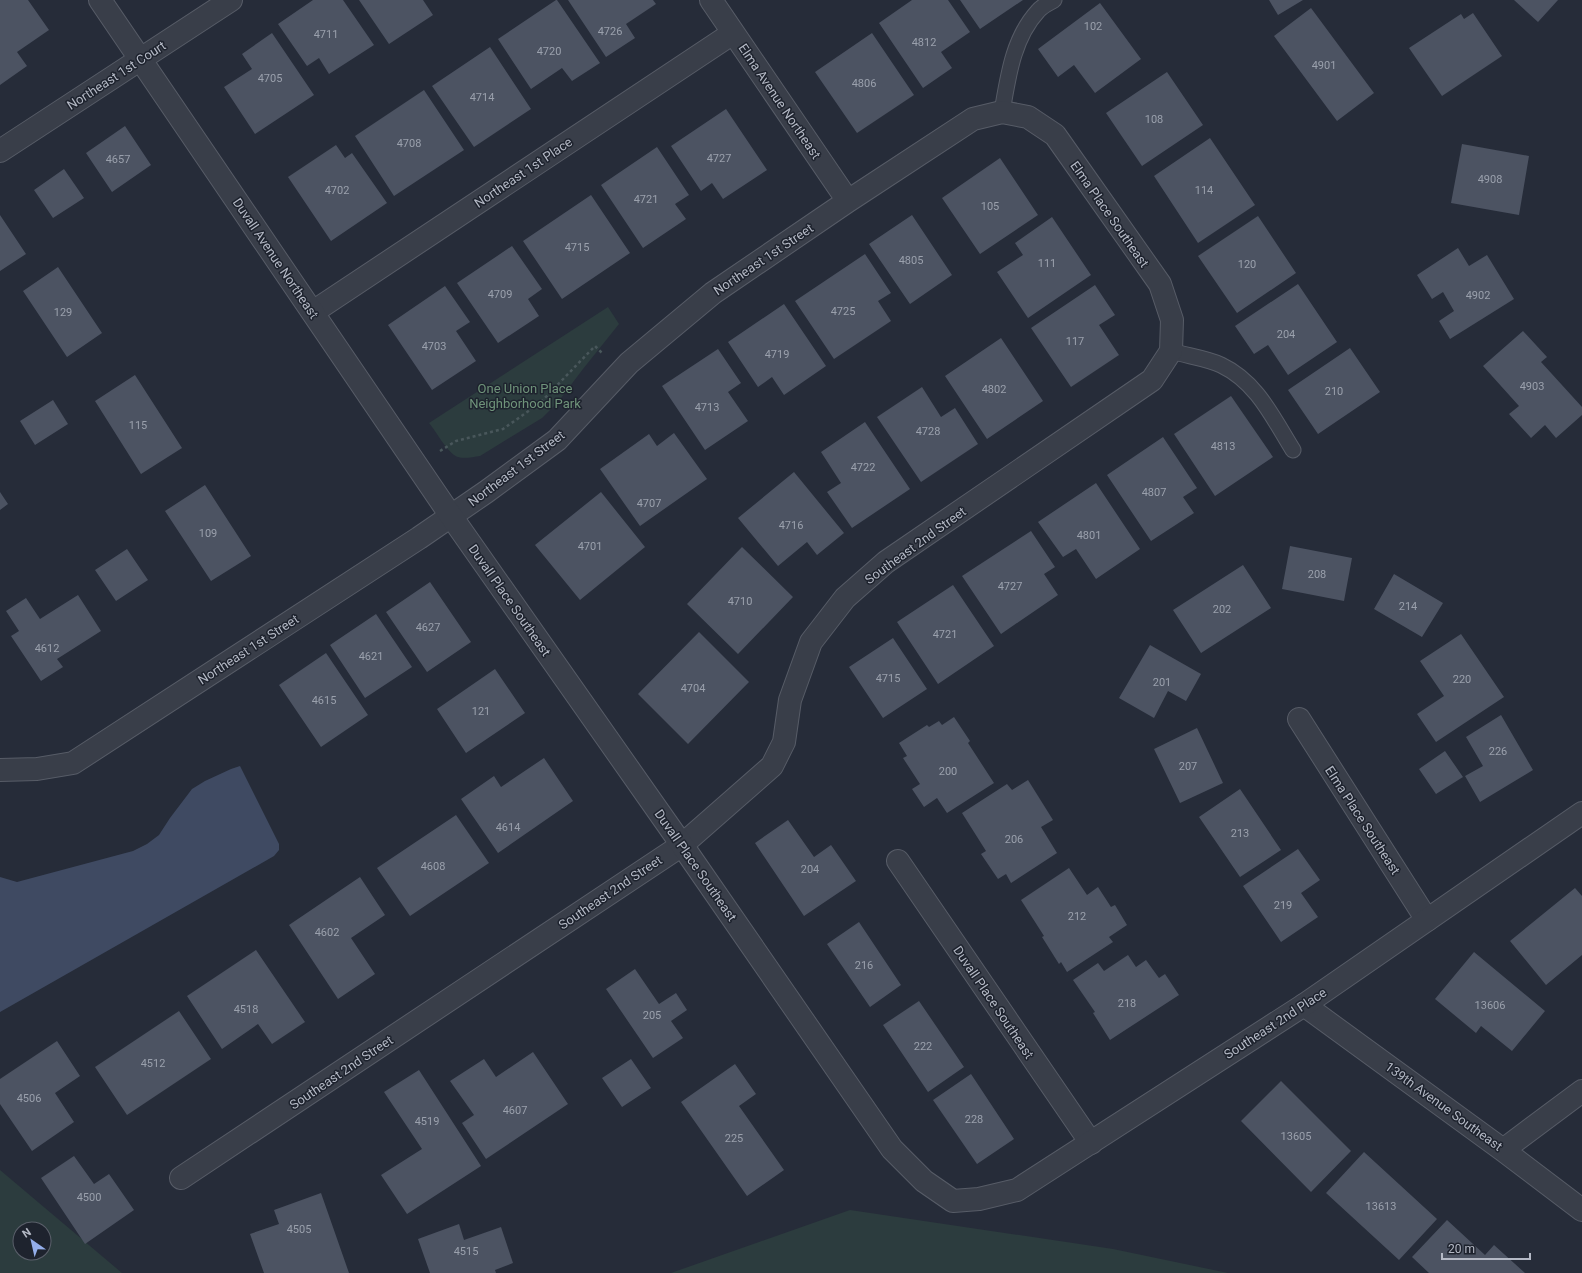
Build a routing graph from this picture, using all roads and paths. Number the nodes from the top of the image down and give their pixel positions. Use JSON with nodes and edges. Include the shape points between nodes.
{"nodes":[{"id":1,"x":100,"y":0,"type":"edge"},
{"id":2,"x":231,"y":0,"type":"edge"},
{"id":3,"x":711,"y":0,"type":"edge"},
{"id":4,"x":1054,"y":0,"type":"edge"},
{"id":5,"x":733,"y":33,"type":"junction"},
{"id":6,"x":142,"y":59,"type":"junction"},
{"id":7,"x":1002,"y":112,"type":"junction"},
{"id":8,"x":0,"y":151,"type":"edge"},
{"id":9,"x":848,"y":201,"type":"junction"},
{"id":10,"x":313,"y":312,"type":"junction"},
{"id":11,"x":1170,"y":351,"type":"junction"},
{"id":12,"x":621,"y":371,"type":"junction"},
{"id":13,"x":1293,"y":450,"type":"dead end"},
{"id":14,"x":417,"y":466,"type":"junction"},
{"id":15,"x":452,"y":516,"type":"junction"},
{"id":16,"x":1299,"y":719,"type":"dead end"},
{"id":17,"x":0,"y":770,"type":"edge"},
{"id":18,"x":1582,"y":813,"type":"edge"},
{"id":19,"x":682,"y":844,"type":"junction"},
{"id":20,"x":898,"y":861,"type":"dead end"},
{"id":21,"x":1427,"y":920,"type":"junction"},
{"id":22,"x":1304,"y":1005,"type":"junction"},
{"id":23,"x":1582,"y":1091,"type":"edge"},
{"id":24,"x":1091,"y":1143,"type":"junction"},
{"id":25,"x":1503,"y":1150,"type":"junction"},
{"id":26,"x":181,"y":1178,"type":"dead end"},
{"id":27,"x":953,"y":1201,"type":"joint"},
{"id":28,"x":1582,"y":1210,"type":"edge"}],
"edges":[{"from":1,"to":6,"type":"street","name":"Duvall Avenue Northeast"},
{"from":2,"to":6,"type":"street","name":"Northeast 1st Court"},
{"from":3,"to":5,"type":"street","name":"Elma Avenue Northeast"},
{"from":4,"to":7,"type":"lane","via":[[1039,10],[1026,27],[1012,62]]},
{"from":5,"to":9,"type":"street","name":"Elma Avenue Northeast"},
{"from":5,"to":10,"type":"street","name":"Northeast 1st Place"},
{"from":6,"to":8,"type":"street","name":"Northeast 1st Court"},
{"from":6,"to":10,"type":"street","name":"Duvall Avenue Northeast"},
{"from":7,"to":9,"type":"street","name":"Northeast 1st Street","via":[[973,119]]},
{"from":7,"to":11,"type":"street","name":"Elma Place Southeast","via":[[1028,117],[1055,135],[1160,284],[1172,320]]},
{"from":9,"to":12,"type":"street","name":"Northeast 1st Street","via":[[713,293]]},
{"from":10,"to":14,"type":"street","name":"Duvall Avenue Northeast"},
{"from":11,"to":13,"type":"lane","via":[[1219,365],[1238,375],[1256,391]]},
{"from":11,"to":19,"type":"street","name":"Southeast 2nd Street","via":[[1152,380],[886,562],[845,598],[811,642],[790,700],[784,742],[772,766]]},
{"from":12,"to":14,"type":"path","via":[[595,346],[540,403],[503,429],[456,441]]},
{"from":12,"to":15,"type":"street","name":"Northeast 1st Street","via":[[557,440]]},
{"from":14,"to":15,"type":"street","name":"Duvall Avenue Northeast"},
{"from":15,"to":17,"type":"street","name":"Northeast 1st Street","via":[[73,763],[37,769]]},
{"from":15,"to":19,"type":"street","name":"Duvall Place Southeast"},
{"from":16,"to":21,"type":"street","name":"Elma Place Southeast"},
{"from":18,"to":21,"type":"street","name":"Southeast 2nd Place"},
{"from":19,"to":26,"type":"street","name":"Southeast 2nd Street"},
{"from":19,"to":27,"type":"street","name":"Duvall Place Southeast","via":[[892,1149],[924,1181]]},
{"from":20,"to":24,"type":"street","name":"Duvall Place Southeast"},
{"from":21,"to":22,"type":"street","name":"Southeast 2nd Place"},
{"from":22,"to":24,"type":"street","name":"Southeast 2nd Place"},
{"from":22,"to":25,"type":"street","name":"139th Avenue Southeast"},
{"from":23,"to":25,"type":"street"},
{"from":24,"to":27,"type":"street","name":"Southeast 2nd Place","via":[[1017,1190],[979,1199]]},
{"from":25,"to":28,"type":"street","name":"139th Avenue Southeast"}]}
